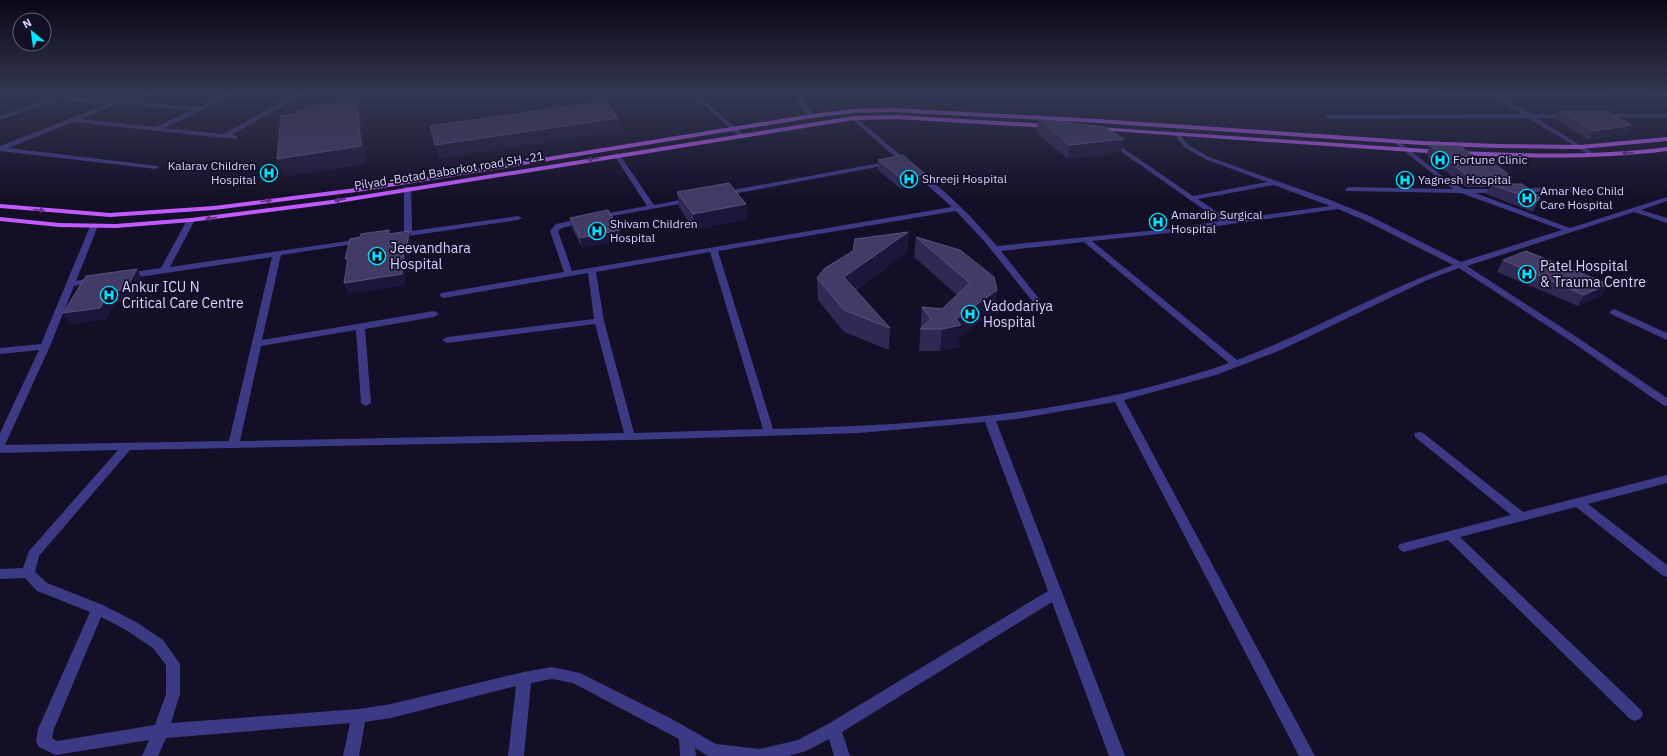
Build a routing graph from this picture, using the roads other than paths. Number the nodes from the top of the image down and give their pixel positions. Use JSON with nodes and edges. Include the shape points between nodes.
{"nodes":[{"id":1,"x":50,"y":129,"type":"edge"},
{"id":2,"x":159,"y":129,"type":"edge"},
{"id":3,"x":236,"y":129,"type":"edge"},
{"id":4,"x":733,"y":129,"type":"edge"},
{"id":5,"x":735,"y":129,"type":"edge"},
{"id":6,"x":779,"y":129,"type":"edge"},
{"id":7,"x":867,"y":129,"type":"edge"},
{"id":8,"x":1093,"y":129,"type":"edge"},
{"id":9,"x":1097,"y":129,"type":"edge"},
{"id":10,"x":1221,"y":129,"type":"edge"},
{"id":11,"x":1551,"y":129,"type":"edge"},
{"id":12,"x":741,"y":135,"type":"junction"},
{"id":13,"x":1178,"y":135,"type":"junction"},
{"id":14,"x":224,"y":136,"type":"junction"},
{"id":15,"x":235,"y":137,"type":"dead end"},
{"id":16,"x":1667,"y":139,"type":"edge"},
{"id":17,"x":1395,"y":141,"type":"junction"},
{"id":18,"x":1580,"y":147,"type":"junction"},
{"id":19,"x":0,"y":149,"type":"edge"},
{"id":20,"x":1667,"y":149,"type":"edge"},
{"id":21,"x":1406,"y":150,"type":"junction"},
{"id":22,"x":617,"y":155,"type":"junction"},
{"id":23,"x":1593,"y":155,"type":"junction"},
{"id":24,"x":904,"y":160,"type":"junction"},
{"id":25,"x":156,"y":167,"type":"dead end"},
{"id":26,"x":1275,"y":183,"type":"junction"},
{"id":27,"x":407,"y":189,"type":"junction"},
{"id":28,"x":1349,"y":189,"type":"dead end"},
{"id":29,"x":1584,"y":189,"type":"dead end"},
{"id":30,"x":1462,"y":191,"type":"junction"},
{"id":31,"x":713,"y":196,"type":"edge"},
{"id":32,"x":698,"y":198,"type":"edge"},
{"id":33,"x":1193,"y":198,"type":"junction"},
{"id":34,"x":1667,"y":199,"type":"edge"},
{"id":35,"x":0,"y":206,"type":"edge"},
{"id":36,"x":652,"y":207,"type":"junction"},
{"id":37,"x":1340,"y":207,"type":"junction"},
{"id":38,"x":958,"y":208,"type":"junction"},
{"id":39,"x":1634,"y":210,"type":"junction"},
{"id":40,"x":518,"y":218,"type":"dead end"},
{"id":41,"x":0,"y":219,"type":"edge"},
{"id":42,"x":191,"y":220,"type":"junction"},
{"id":43,"x":1667,"y":221,"type":"edge"},
{"id":44,"x":1228,"y":223,"type":"junction"},
{"id":45,"x":94,"y":226,"type":"junction"},
{"id":46,"x":1569,"y":230,"type":"junction"},
{"id":47,"x":408,"y":234,"type":"junction"},
{"id":48,"x":385,"y":237,"type":"edge"},
{"id":49,"x":370,"y":240,"type":"edge"},
{"id":50,"x":1086,"y":240,"type":"junction"},
{"id":51,"x":713,"y":249,"type":"junction"},
{"id":52,"x":995,"y":249,"type":"junction"},
{"id":53,"x":277,"y":253,"type":"junction"},
{"id":54,"x":1460,"y":265,"type":"junction"},
{"id":55,"x":164,"y":270,"type":"junction"},
{"id":56,"x":592,"y":270,"type":"junction"},
{"id":57,"x":569,"y":273,"type":"junction"},
{"id":58,"x":117,"y":277,"type":"edge"},
{"id":59,"x":102,"y":279,"type":"edge"},
{"id":60,"x":70,"y":284,"type":"junction"},
{"id":61,"x":444,"y":295,"type":"dead end"},
{"id":62,"x":1036,"y":300,"type":"dead end"},
{"id":63,"x":1614,"y":312,"type":"dead end"},
{"id":64,"x":434,"y":314,"type":"dead end"},
{"id":65,"x":599,"y":321,"type":"junction"},
{"id":66,"x":360,"y":326,"type":"junction"},
{"id":67,"x":1667,"y":337,"type":"edge"},
{"id":68,"x":447,"y":340,"type":"dead end"},
{"id":69,"x":257,"y":344,"type":"junction"},
{"id":70,"x":45,"y":346,"type":"junction"},
{"id":71,"x":0,"y":351,"type":"edge"},
{"id":72,"x":1236,"y":364,"type":"junction"},
{"id":73,"x":1118,"y":398,"type":"junction"},
{"id":74,"x":366,"y":403,"type":"dead end"},
{"id":75,"x":1667,"y":403,"type":"edge"},
{"id":76,"x":989,"y":418,"type":"junction"},
{"id":77,"x":769,"y":432,"type":"junction"},
{"id":78,"x":1419,"y":435,"type":"dead end"},
{"id":79,"x":630,"y":437,"type":"junction"},
{"id":80,"x":0,"y":445,"type":"edge"},
{"id":81,"x":234,"y":445,"type":"junction"},
{"id":82,"x":127,"y":447,"type":"junction"},
{"id":83,"x":0,"y":449,"type":"edge"},
{"id":84,"x":1667,"y":479,"type":"edge"},
{"id":85,"x":1578,"y":502,"type":"junction"},
{"id":86,"x":1521,"y":517,"type":"junction"},
{"id":87,"x":1450,"y":535,"type":"junction"},
{"id":88,"x":1404,"y":547,"type":"dead end"},
{"id":89,"x":28,"y":572,"type":"junction"},
{"id":90,"x":1667,"y":572,"type":"edge"},
{"id":91,"x":0,"y":574,"type":"edge"},
{"id":92,"x":1056,"y":593,"type":"junction"},
{"id":93,"x":98,"y":609,"type":"junction"},
{"id":94,"x":524,"y":678,"type":"junction"},
{"id":95,"x":1635,"y":714,"type":"dead end"},
{"id":96,"x":359,"y":716,"type":"junction"},
{"id":97,"x":832,"y":729,"type":"junction"},
{"id":98,"x":161,"y":731,"type":"junction"},
{"id":99,"x":686,"y":735,"type":"junction"},
{"id":100,"x":150,"y":756,"type":"edge"},
{"id":101,"x":351,"y":756,"type":"edge"},
{"id":102,"x":516,"y":756,"type":"edge"},
{"id":103,"x":688,"y":756,"type":"edge"},
{"id":104,"x":842,"y":756,"type":"edge"},
{"id":105,"x":1117,"y":756,"type":"edge"},
{"id":106,"x":1307,"y":756,"type":"edge"}],
"edges":[{"from":1,"to":19,"type":"street"},
{"from":2,"to":14,"type":"street"},
{"from":3,"to":14,"type":"street"},
{"from":35,"to":4,"type":"main road","name":"Pilyad -Botad Babarkot road SH -21","one_way":true,"via":[[110,215],[214,208],[364,189]]},
{"from":5,"to":12,"type":"street"},
{"from":6,"to":12,"type":"main road","name":"Pilyad -Botad Babarkot road SH -21"},
{"from":7,"to":24,"type":"street"},
{"from":8,"to":33,"type":"street"},
{"from":9,"to":13,"type":"main road"},
{"from":10,"to":17,"type":"main road","name":"Pilyad -Botad Babarkot road SH -21"},
{"from":11,"to":18,"type":"street"},
{"from":12,"to":22,"type":"main road","name":"Pilyad -Botad Babarkot road SH -21"},
{"from":13,"to":21,"type":"main road"},
{"from":13,"to":26,"type":"street","via":[[1186,146],[1207,158]]},
{"from":14,"to":15,"type":"street"},
{"from":16,"to":18,"type":"main road","name":"Pilyad -Botad Babarkot road SH -21"},
{"from":17,"to":18,"type":"main road","name":"Pilyad -Botad Babarkot road SH -21"},
{"from":17,"to":21,"type":"street"},
{"from":18,"to":23,"type":"street"},
{"from":19,"to":25,"type":"street"},
{"from":20,"to":23,"type":"main road","one_way":true,"via":[[1643,153]]},
{"from":21,"to":23,"type":"main road","via":[[1503,155]]},
{"from":21,"to":30,"type":"street"},
{"from":22,"to":27,"type":"main road","name":"Pilyad -Botad Babarkot road SH -21","one_way":true},
{"from":22,"to":36,"type":"street"},
{"from":24,"to":31,"type":"street"},
{"from":24,"to":38,"type":"street"},
{"from":26,"to":33,"type":"street"},
{"from":26,"to":37,"type":"street"},
{"from":27,"to":42,"type":"main road","name":"Pilyad -Botad Babarkot road SH -21","one_way":true,"via":[[332,202]]},
{"from":27,"to":47,"type":"street"},
{"from":28,"to":30,"type":"street"},
{"from":29,"to":30,"type":"street"},
{"from":30,"to":46,"type":"street"},
{"from":32,"to":36,"type":"street"},
{"from":33,"to":44,"type":"street"},
{"from":34,"to":39,"type":"street"},
{"from":36,"to":57,"type":"street","via":[[559,226],[554,231]]},
{"from":37,"to":44,"type":"street"},
{"from":37,"to":54,"type":"street"},
{"from":38,"to":51,"type":"street"},
{"from":38,"to":52,"type":"street"},
{"from":39,"to":43,"type":"street"},
{"from":39,"to":46,"type":"street"},
{"from":40,"to":47,"type":"street"},
{"from":41,"to":45,"type":"main road","name":"Pilyad -Botad Babarkot road SH -21","via":[[59,226]]},
{"from":42,"to":45,"type":"main road","name":"Pilyad -Botad Babarkot road SH -21"},
{"from":42,"to":55,"type":"street"},
{"from":44,"to":50,"type":"street"},
{"from":45,"to":60,"type":"street"},
{"from":46,"to":54,"type":"street"},
{"from":47,"to":48,"type":"street"},
{"from":49,"to":53,"type":"street"},
{"from":50,"to":52,"type":"street"},
{"from":50,"to":72,"type":"street"},
{"from":51,"to":56,"type":"street"},
{"from":51,"to":77,"type":"street"},
{"from":52,"to":62,"type":"street"},
{"from":53,"to":55,"type":"street"},
{"from":53,"to":69,"type":"street"},
{"from":54,"to":72,"type":"street","via":[[1422,279],[1278,348]]},
{"from":54,"to":75,"type":"street"},
{"from":55,"to":58,"type":"street"},
{"from":56,"to":57,"type":"street"},
{"from":56,"to":65,"type":"street"},
{"from":57,"to":61,"type":"street"},
{"from":59,"to":60,"type":"street"},
{"from":60,"to":70,"type":"street"},
{"from":63,"to":67,"type":"street"},
{"from":64,"to":66,"type":"street"},
{"from":65,"to":68,"type":"street"},
{"from":65,"to":79,"type":"street"},
{"from":66,"to":69,"type":"street"},
{"from":66,"to":74,"type":"street"},
{"from":69,"to":81,"type":"street"},
{"from":70,"to":71,"type":"street"},
{"from":70,"to":80,"type":"street"},
{"from":72,"to":73,"type":"street","via":[[1212,373]]},
{"from":73,"to":76,"type":"street","via":[[1017,416]]},
{"from":73,"to":106,"type":"street"},
{"from":76,"to":77,"type":"street","via":[[859,430]]},
{"from":76,"to":92,"type":"street"},
{"from":77,"to":79,"type":"street"},
{"from":78,"to":86,"type":"street"},
{"from":79,"to":81,"type":"street"},
{"from":81,"to":82,"type":"street"},
{"from":82,"to":83,"type":"street"},
{"from":82,"to":89,"type":"street","via":[[33,554]]},
{"from":84,"to":85,"type":"street"},
{"from":85,"to":86,"type":"street"},
{"from":85,"to":90,"type":"street"},
{"from":86,"to":87,"type":"street"},
{"from":87,"to":88,"type":"street"},
{"from":87,"to":95,"type":"street"},
{"from":89,"to":91,"type":"street"},
{"from":89,"to":93,"type":"street","via":[[42,587]]},
{"from":92,"to":97,"type":"street"},
{"from":92,"to":105,"type":"street"},
{"from":93,"to":98,"type":"street","via":[[158,644],[173,664],[173,694]]},
{"from":93,"to":98,"type":"street","via":[[46,729],[44,742],[56,748]]},
{"from":94,"to":96,"type":"street","via":[[391,711]]},
{"from":94,"to":99,"type":"street","via":[[552,673],[575,677]]},
{"from":94,"to":102,"type":"street"},
{"from":96,"to":98,"type":"street"},
{"from":96,"to":101,"type":"street"},
{"from":97,"to":99,"type":"street","via":[[801,746],[760,756],[714,751]]},
{"from":97,"to":104,"type":"street"},
{"from":98,"to":100,"type":"street"},
{"from":99,"to":103,"type":"street"}]}
